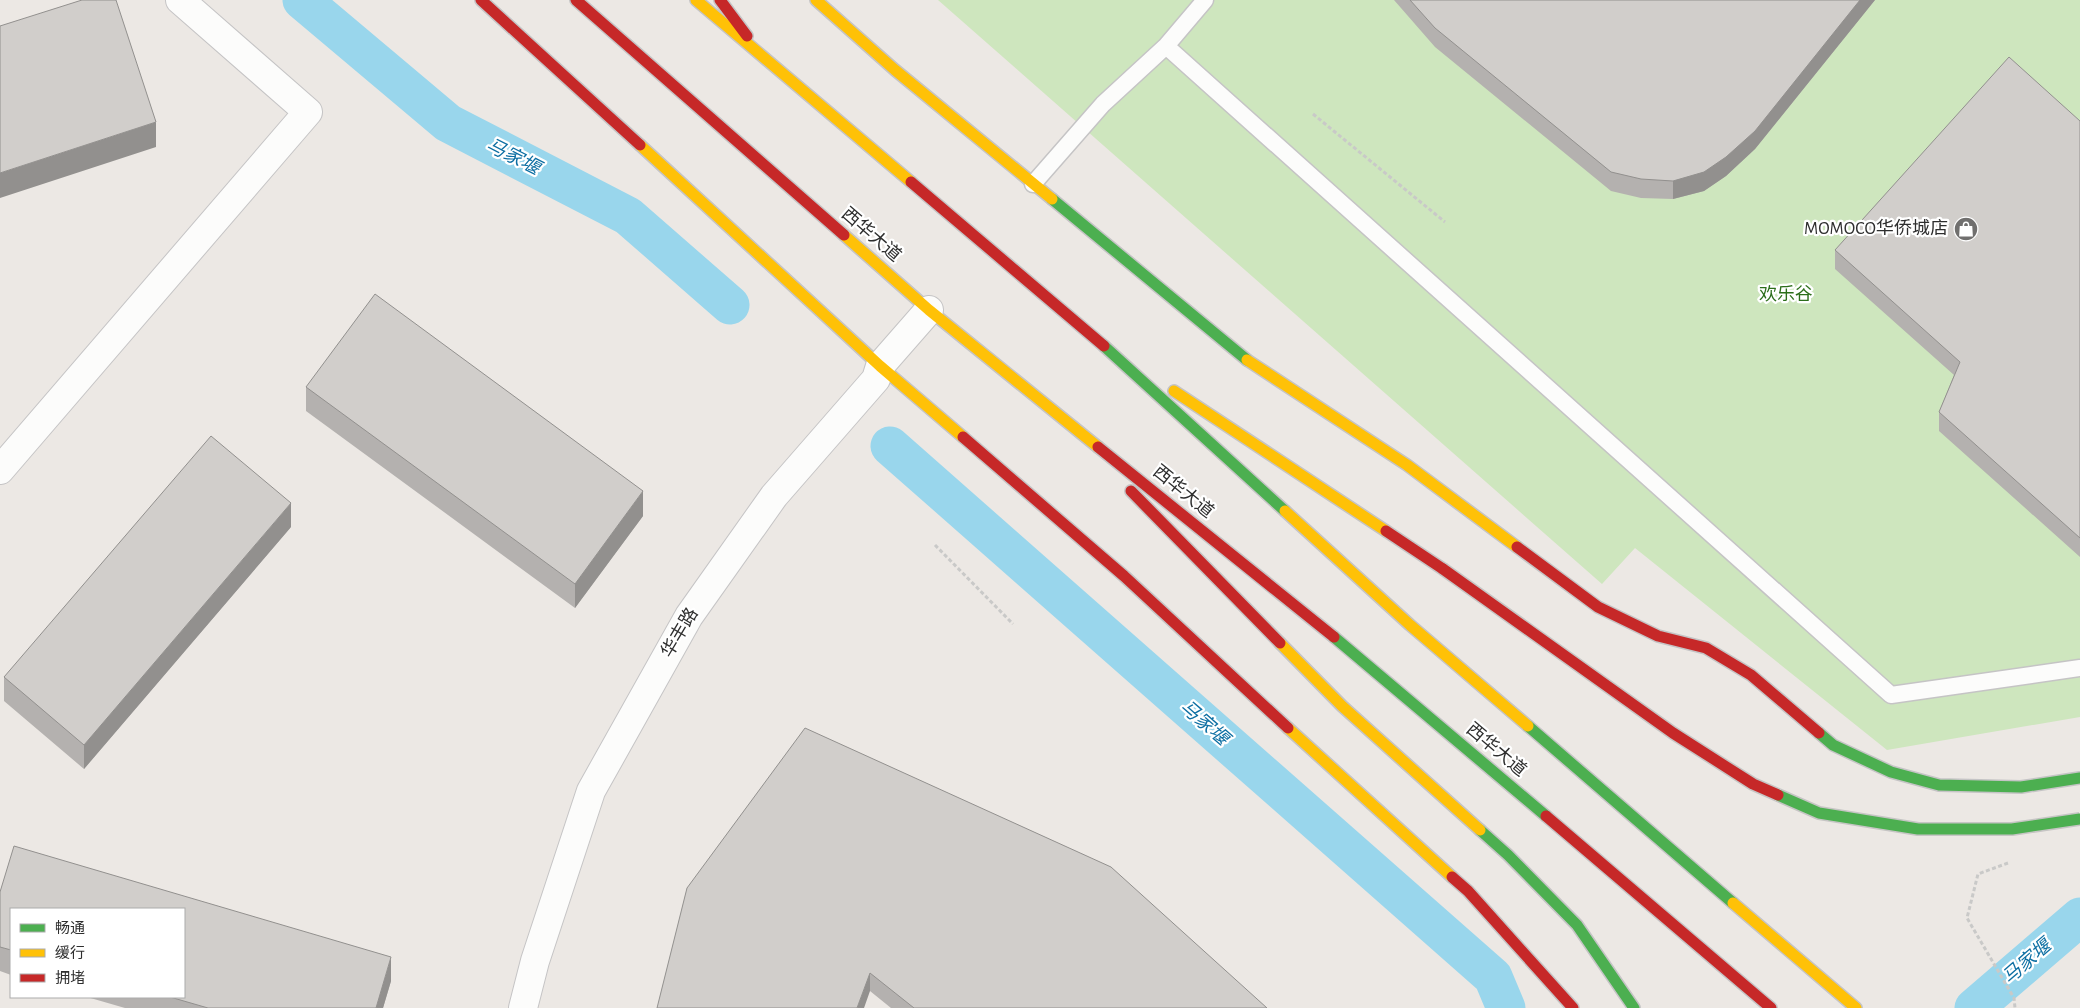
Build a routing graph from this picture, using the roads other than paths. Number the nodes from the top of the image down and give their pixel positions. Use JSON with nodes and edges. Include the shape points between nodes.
{"nodes":[{"id":1,"x":180,"y":0,"type":"edge"},
{"id":2,"x":481,"y":0,"type":"edge"},
{"id":3,"x":696,"y":0,"type":"edge"},
{"id":4,"x":720,"y":0,"type":"edge"},
{"id":5,"x":816,"y":0,"type":"edge"},
{"id":6,"x":1205,"y":0,"type":"edge"},
{"id":7,"x":578,"y":3,"type":"edge"},
{"id":8,"x":1166,"y":46,"type":"junction"},
{"id":9,"x":762,"y":56,"type":"junction"},
{"id":10,"x":1033,"y":184,"type":"junction"},
{"id":11,"x":929,"y":310,"type":"junction"},
{"id":12,"x":1100,"y":342,"type":"junction"},
{"id":13,"x":880,"y":366,"type":"junction"},
{"id":14,"x":1038,"y":398,"type":"junction"},
{"id":15,"x":0,"y":470,"type":"edge"},
{"id":16,"x":2080,"y":668,"type":"edge"},
{"id":17,"x":2080,"y":778,"type":"edge"},
{"id":18,"x":2080,"y":819,"type":"edge"},
{"id":19,"x":523,"y":1008,"type":"edge"},
{"id":20,"x":1573,"y":1008,"type":"edge"},
{"id":21,"x":1634,"y":1008,"type":"edge"},
{"id":22,"x":1771,"y":1008,"type":"edge"},
{"id":23,"x":1856,"y":1008,"type":"edge"}],
"edges":[{"from":1,"to":15,"type":"street","via":[[308,112]]},
{"from":2,"to":13,"type":"main road"},
{"from":3,"to":9,"type":"main road"},
{"from":4,"to":9,"type":"main road"},
{"from":5,"to":10,"type":"main road"},
{"from":6,"to":8,"type":"lane"},
{"from":7,"to":11,"type":"main road","name":"西华大道"},
{"from":8,"to":10,"type":"lane","via":[[1104,104]]},
{"from":8,"to":16,"type":"lane","via":[[1891,695]]},
{"from":9,"to":12,"type":"main road"},
{"from":10,"to":17,"type":"main road","via":[[1256,368],[1407,465],[1598,607],[1658,636],[1706,648],[1751,675],[1833,745],[1891,772],[1939,784],[2021,787]]},
{"from":11,"to":13,"type":"street","name":"华丰路"},
{"from":11,"to":14,"type":"main road","name":"西华大道"},
{"from":12,"to":18,"type":"main road","bridge":true,"via":[[1443,569],[1673,733],[1753,784],[1819,813],[1918,829],[2012,829]]},
{"from":12,"to":23,"type":"main road","via":[[1410,625]]},
{"from":13,"to":19,"type":"street","name":"华丰路","via":[[876,379],[774,496],[689,616],[590,791]]},
{"from":13,"to":20,"type":"main road","via":[[1124,576],[1468,891]]},
{"from":14,"to":21,"type":"main road","via":[[1342,706],[1508,854],[1577,924]]},
{"from":14,"to":22,"type":"main road","name":"西华大道","via":[[1374,669]]}]}
